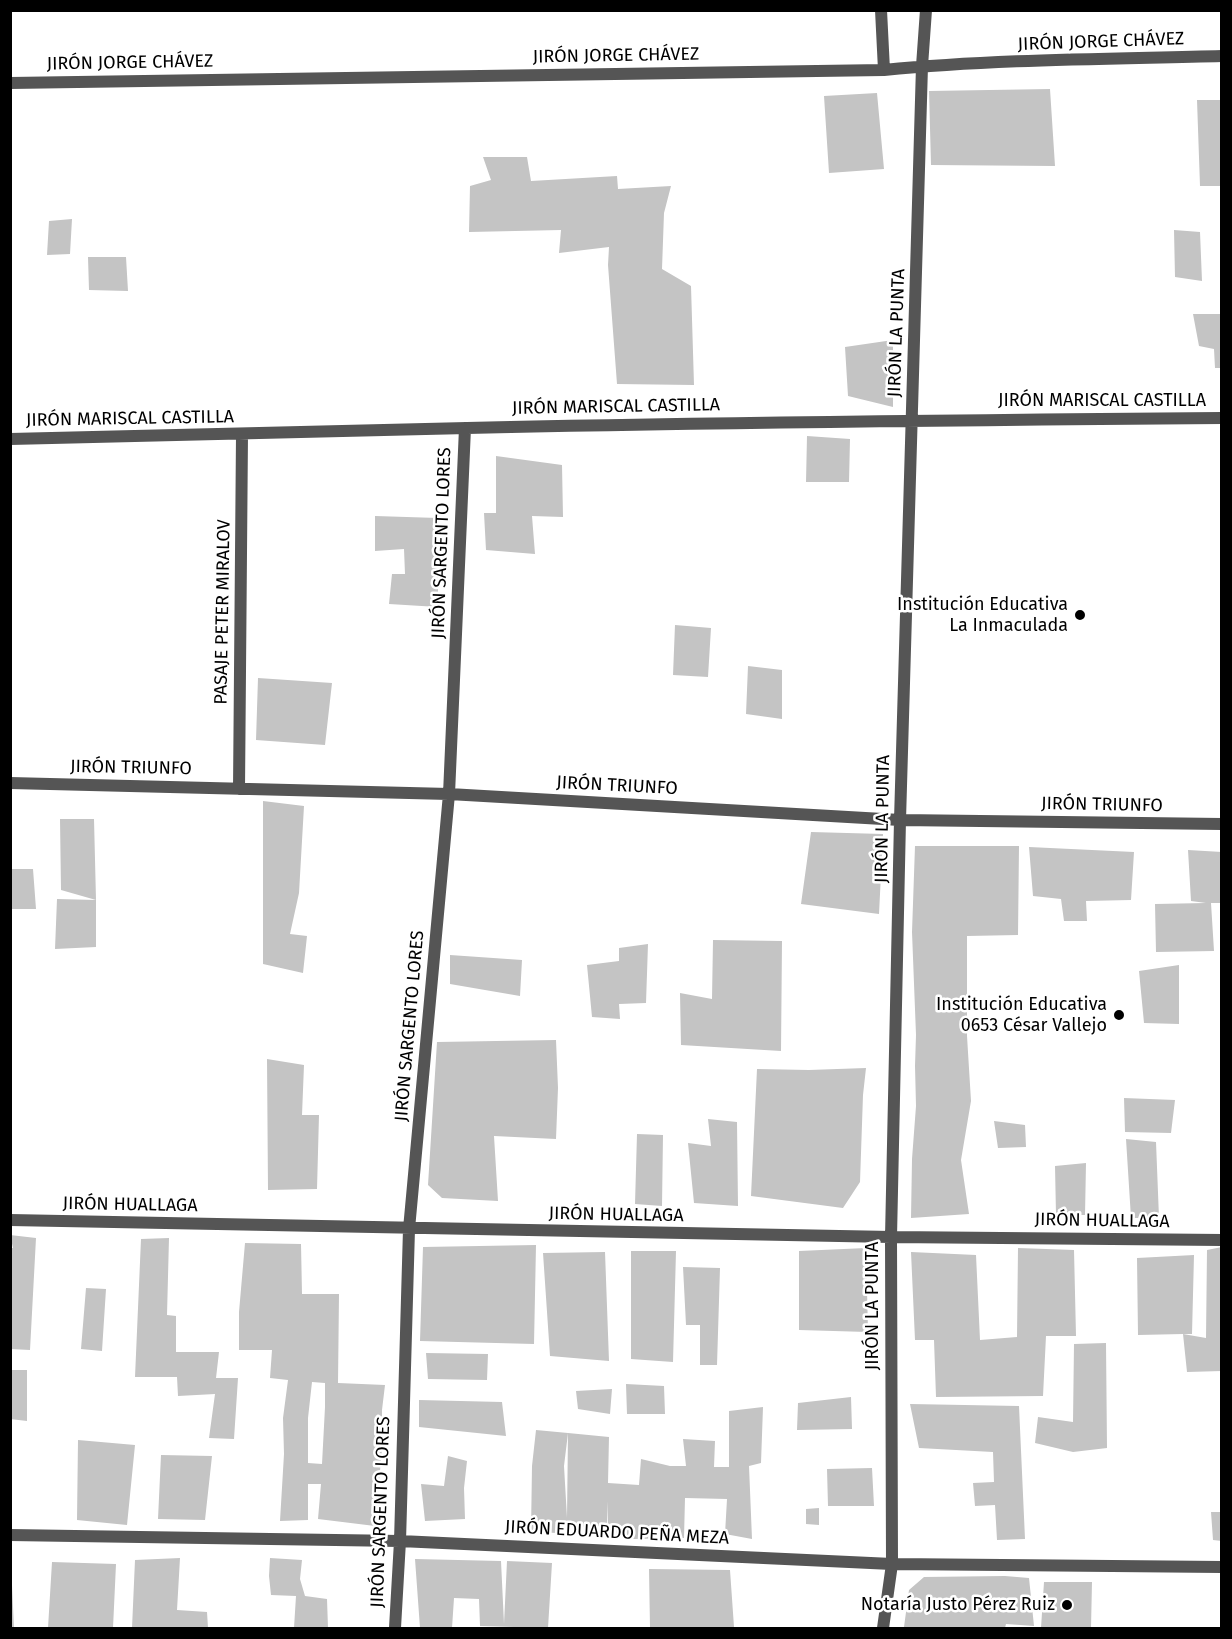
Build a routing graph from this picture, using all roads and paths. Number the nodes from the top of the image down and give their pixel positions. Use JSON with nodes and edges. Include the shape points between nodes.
{"nodes":[{"id":1,"x":880,"y":10,"type":"edge"},
{"id":2,"x":926,"y":10,"type":"edge"},
{"id":3,"x":1221,"y":56,"type":"edge"},
{"id":4,"x":922,"y":66,"type":"junction"},
{"id":5,"x":884,"y":70,"type":"junction"},
{"id":6,"x":10,"y":83,"type":"edge"},
{"id":7,"x":1221,"y":418,"type":"edge"},
{"id":8,"x":912,"y":420,"type":"junction"},
{"id":9,"x":465,"y":428,"type":"junction"},
{"id":10,"x":242,"y":435,"type":"junction"},
{"id":11,"x":10,"y":440,"type":"edge"},
{"id":12,"x":10,"y":783,"type":"edge"},
{"id":13,"x":239,"y":789,"type":"junction"},
{"id":14,"x":449,"y":794,"type":"junction"},
{"id":15,"x":900,"y":820,"type":"junction"},
{"id":16,"x":1221,"y":824,"type":"edge"},
{"id":17,"x":10,"y":1220,"type":"edge"},
{"id":18,"x":409,"y":1229,"type":"junction"},
{"id":19,"x":891,"y":1237,"type":"junction"},
{"id":20,"x":1221,"y":1240,"type":"edge"},
{"id":21,"x":10,"y":1535,"type":"edge"},
{"id":22,"x":400,"y":1541,"type":"junction"},
{"id":23,"x":892,"y":1564,"type":"junction"},
{"id":24,"x":1221,"y":1567,"type":"edge"},
{"id":25,"x":395,"y":1629,"type":"edge"},
{"id":26,"x":883,"y":1629,"type":"edge"}],
"edges":[{"from":1,"to":5,"type":"street"},
{"from":2,"to":4,"type":"street","name":"JIRÓN LA PUNTA"},
{"from":3,"to":4,"type":"street","name":"JIRÓN JORGE CHÁVEZ"},
{"from":4,"to":5,"type":"street","name":"JIRÓN JORGE CHÁVEZ"},
{"from":4,"to":8,"type":"street","name":"JIRÓN LA PUNTA"},
{"from":5,"to":6,"type":"street","name":"JIRÓN JORGE CHÁVEZ"},
{"from":7,"to":8,"type":"street","name":"JIRÓN MARISCAL CASTILLA"},
{"from":8,"to":9,"type":"street","name":"JIRÓN MARISCAL CASTILLA"},
{"from":8,"to":15,"type":"street","name":"JIRÓN LA PUNTA"},
{"from":9,"to":10,"type":"street","name":"JIRÓN MARISCAL CASTILLA"},
{"from":9,"to":14,"type":"street","name":"JIRÓN SARGENTO LORES"},
{"from":10,"to":11,"type":"street","name":"JIRÓN MARISCAL CASTILLA"},
{"from":10,"to":13,"type":"street","name":"PASAJE PETER MIRALOV"},
{"from":12,"to":13,"type":"street","name":"JIRÓN TRIUNFO"},
{"from":13,"to":14,"type":"street","name":"JIRÓN TRIUNFO"},
{"from":14,"to":15,"type":"street","name":"JIRÓN TRIUNFO"},
{"from":14,"to":18,"type":"street","name":"JIRÓN SARGENTO LORES"},
{"from":15,"to":16,"type":"street","name":"JIRÓN TRIUNFO"},
{"from":15,"to":19,"type":"street","name":"JIRÓN LA PUNTA"},
{"from":17,"to":18,"type":"street","name":"JIRÓN HUALLAGA"},
{"from":18,"to":19,"type":"street","name":"JIRÓN HUALLAGA"},
{"from":18,"to":22,"type":"street","name":"JIRÓN SARGENTO LORES"},
{"from":19,"to":20,"type":"street","name":"JIRÓN HUALLAGA"},
{"from":19,"to":23,"type":"street","name":"JIRÓN LA PUNTA"},
{"from":21,"to":22,"type":"street","name":"JIRÓN EDUARDO PEÑA MEZA"},
{"from":22,"to":23,"type":"street","name":"JIRÓN EDUARDO PEÑA MEZA"},
{"from":22,"to":25,"type":"street","name":"JIRÓN SARGENTO LORES"},
{"from":23,"to":24,"type":"street","name":"JIRÓN EDUARDO PEÑA MEZA"},
{"from":23,"to":26,"type":"street","name":"JIRÓN LA PUNTA"}]}
